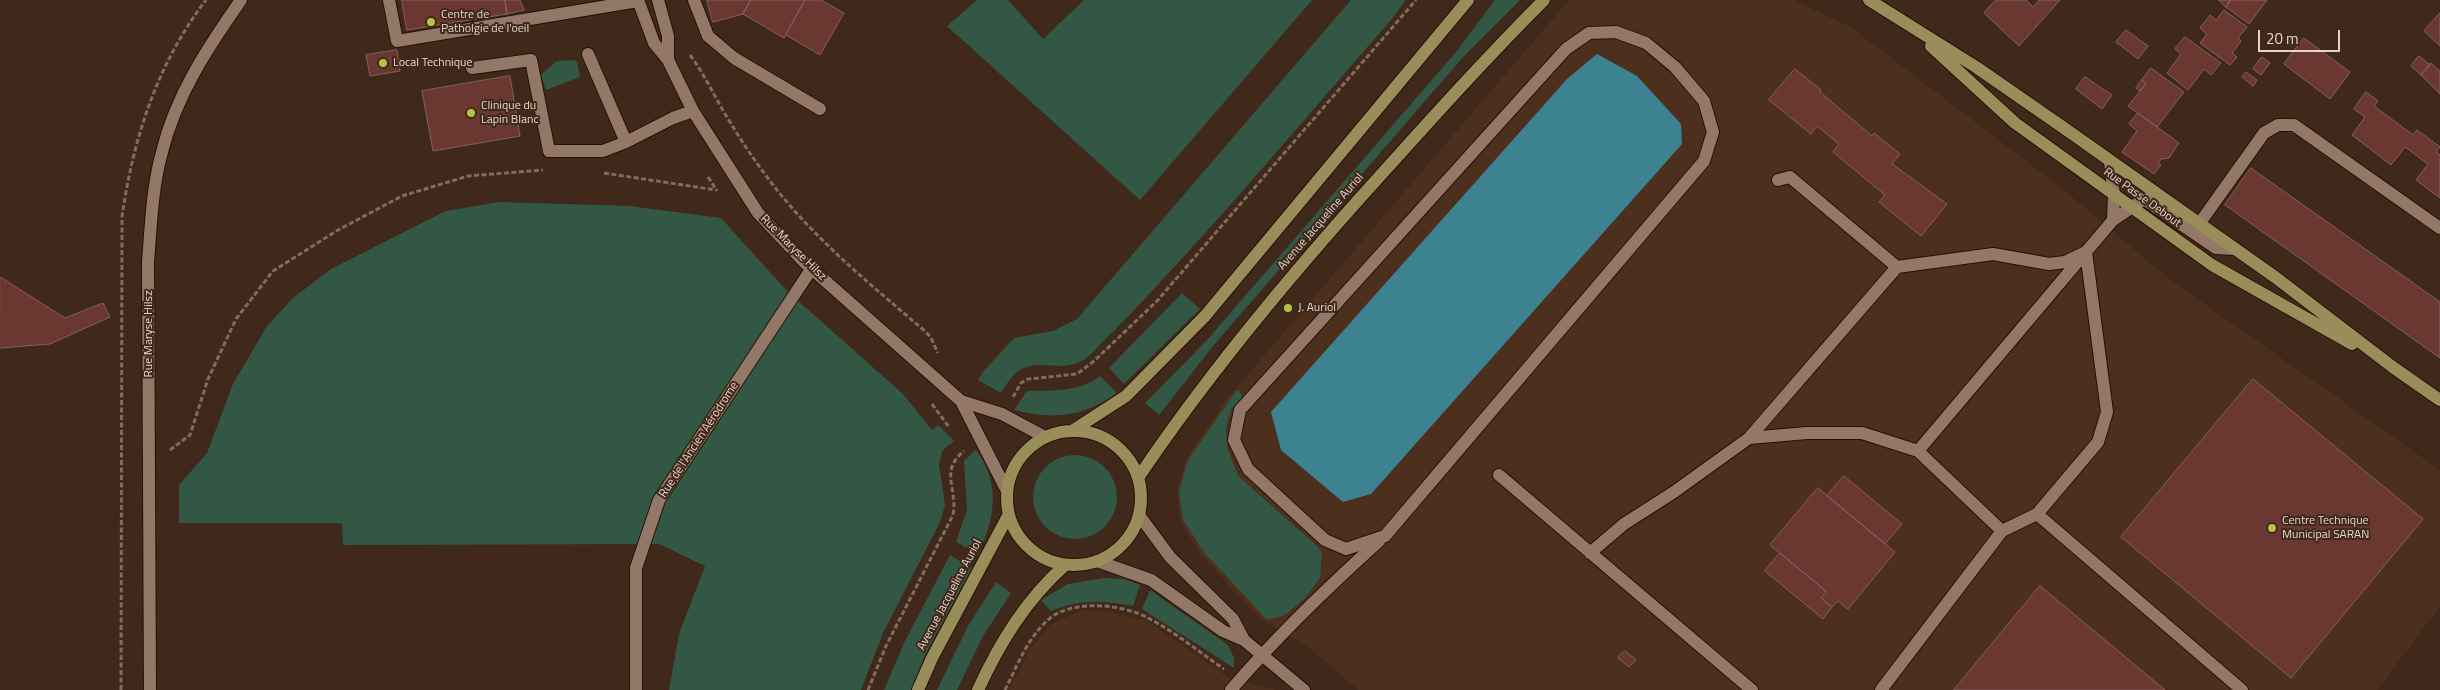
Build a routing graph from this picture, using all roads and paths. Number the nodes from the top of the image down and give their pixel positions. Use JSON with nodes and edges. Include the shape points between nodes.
{"nodes":[{"id":1,"x":242,"y":0,"type":"edge"},
{"id":2,"x":389,"y":0,"type":"edge"},
{"id":3,"x":658,"y":0,"type":"edge"},
{"id":4,"x":694,"y":0,"type":"edge"},
{"id":5,"x":1416,"y":0,"type":"edge"},
{"id":6,"x":1468,"y":0,"type":"edge"},
{"id":7,"x":1544,"y":0,"type":"edge"},
{"id":8,"x":1869,"y":0,"type":"edge"},
{"id":9,"x":638,"y":1,"type":"edge"},
{"id":10,"x":1897,"y":17,"type":"junction"},
{"id":11,"x":588,"y":54,"type":"dead end"},
{"id":12,"x":690,"y":54,"type":"dead end"},
{"id":13,"x":668,"y":60,"type":"junction"},
{"id":14,"x":472,"y":68,"type":"dead end"},
{"id":15,"x":820,"y":109,"type":"dead end"},
{"id":16,"x":693,"y":111,"type":"junction"},
{"id":17,"x":626,"y":142,"type":"junction"},
{"id":18,"x":2110,"y":162,"type":"junction"},
{"id":19,"x":550,"y":171,"type":"dead end"},
{"id":20,"x":595,"y":173,"type":"dead end"},
{"id":21,"x":1778,"y":180,"type":"dead end"},
{"id":22,"x":716,"y":190,"type":"dead end"},
{"id":23,"x":2114,"y":195,"type":"junction"},
{"id":24,"x":2131,"y":207,"type":"junction"},
{"id":25,"x":2113,"y":220,"type":"junction"},
{"id":26,"x":2199,"y":224,"type":"junction"},
{"id":27,"x":2440,"y":228,"type":"edge"},
{"id":28,"x":2234,"y":249,"type":"junction"},
{"id":29,"x":2086,"y":252,"type":"junction"},
{"id":30,"x":1897,"y":267,"type":"junction"},
{"id":31,"x":812,"y":268,"type":"junction"},
{"id":32,"x":940,"y":357,"type":"dead end"},
{"id":33,"x":2394,"y":368,"type":"junction"},
{"id":34,"x":2440,"y":400,"type":"edge"},
{"id":35,"x":961,"y":401,"type":"junction"},
{"id":36,"x":1009,"y":403,"type":"dead end"},
{"id":37,"x":1072,"y":431,"type":"junction"},
{"id":38,"x":1045,"y":437,"type":"junction"},
{"id":39,"x":1749,"y":438,"type":"junction"},
{"id":40,"x":168,"y":443,"type":"dead end"},
{"id":41,"x":967,"y":449,"type":"dead end"},
{"id":42,"x":1918,"y":451,"type":"junction"},
{"id":43,"x":1499,"y":475,"type":"dead end"},
{"id":44,"x":1138,"y":478,"type":"junction"},
{"id":45,"x":1007,"y":491,"type":"junction"},
{"id":46,"x":1009,"y":514,"type":"junction"},
{"id":47,"x":2037,"y":514,"type":"junction"},
{"id":48,"x":1139,"y":515,"type":"junction"},
{"id":49,"x":2002,"y":531,"type":"junction"},
{"id":50,"x":1385,"y":536,"type":"junction"},
{"id":51,"x":1590,"y":553,"type":"junction"},
{"id":52,"x":1097,"y":561,"type":"junction"},
{"id":53,"x":1065,"y":565,"type":"junction"},
{"id":54,"x":1244,"y":640,"type":"junction"},
{"id":55,"x":1261,"y":654,"type":"junction"},
{"id":56,"x":1240,"y":680,"type":"junction"},
{"id":57,"x":150,"y":690,"type":"edge"},
{"id":58,"x":636,"y":690,"type":"edge"},
{"id":59,"x":868,"y":690,"type":"edge"},
{"id":60,"x":918,"y":690,"type":"edge"},
{"id":61,"x":978,"y":690,"type":"edge"},
{"id":62,"x":1005,"y":690,"type":"edge"},
{"id":63,"x":1231,"y":690,"type":"edge"},
{"id":64,"x":1304,"y":690,"type":"edge"},
{"id":65,"x":1752,"y":690,"type":"edge"},
{"id":66,"x":1881,"y":690,"type":"edge"},
{"id":67,"x":2242,"y":690,"type":"edge"}],
"edges":[{"from":1,"to":57,"type":"street","name":"Rue Maryse Hilsz","via":[[199,64],[175,112],[162,152],[153,199],[148,262]]},
{"from":2,"to":9,"type":"street","via":[[396,41]]},
{"from":3,"to":13,"type":"street","name":"Rue Maryse Hilsz","via":[[668,36]]},
{"from":4,"to":15,"type":"street","via":[[708,36],[734,58]]},
{"from":5,"to":36,"type":"path","via":[[1157,301],[1077,374],[1028,379],[1021,383]]},
{"from":6,"to":37,"type":"main road","via":[[1205,316],[1126,396]]},
{"from":7,"to":44,"type":"main road","name":"Avenue Jacqueline Auriol","via":[[1477,68],[1312,251],[1221,363]]},
{"from":8,"to":10,"type":"main road","name":"Rue Passe Debout"},
{"from":9,"to":13,"type":"street","name":"Rue Maryse Hilsz","via":[[654,43]]},
{"from":10,"to":18,"type":"main road","name":"Rue Passe Debout","via":[[1976,67]]},
{"from":10,"to":23,"type":"main road","name":"Rue Passe Debout","via":[[2015,124]]},
{"from":11,"to":17,"type":"street"},
{"from":12,"to":32,"type":"path","via":[[706,76],[739,137],[775,188],[836,254],[931,338]]},
{"from":13,"to":16,"type":"street","name":"Rue Maryse Hilsz"},
{"from":14,"to":17,"type":"street","via":[[531,60],[549,151],[603,151]]},
{"from":16,"to":17,"type":"street"},
{"from":16,"to":31,"type":"street","name":"Rue Maryse Hilsz","via":[[758,212]]},
{"from":18,"to":23,"type":"street"},
{"from":18,"to":26,"type":"main road","name":"Rue Passe Debout"},
{"from":19,"to":40,"type":"path","via":[[468,176],[402,196],[338,230],[273,271],[236,319],[208,380],[190,434],[168,452]]},
{"from":20,"to":22,"type":"path","via":[[613,173]]},
{"from":21,"to":30,"type":"street","via":[[1790,177]]},
{"from":23,"to":24,"type":"main road","name":"Rue Passe Debout"},
{"from":23,"to":25,"type":"street"},
{"from":24,"to":25,"type":"street"},
{"from":24,"to":28,"type":"street","via":[[2144,199],[2216,248]]},
{"from":24,"to":33,"type":"main road","name":"Rue Passe Debout","via":[[2212,265]]},
{"from":25,"to":29,"type":"street"},
{"from":26,"to":27,"type":"street","via":[[2264,133],[2278,125],[2294,125]]},
{"from":26,"to":28,"type":"main road","name":"Rue Passe Debout"},
{"from":28,"to":33,"type":"main road","name":"Rue Passe Debout"},
{"from":29,"to":30,"type":"street","via":[[2065,262],[2049,264],[1993,254]]},
{"from":29,"to":42,"type":"street"},
{"from":29,"to":47,"type":"street","via":[[2107,412],[2098,442]]},
{"from":30,"to":39,"type":"street"},
{"from":31,"to":35,"type":"street","name":"Rue Maryse Hilsz"},
{"from":31,"to":58,"type":"street","name":"Rue de l'Ancien Aérodrome","via":[[660,500],[636,568]]},
{"from":33,"to":34,"type":"main road","name":"Rue Passe Debout"},
{"from":35,"to":38,"type":"street","via":[[1002,414]]},
{"from":35,"to":45,"type":"street"},
{"from":37,"to":38,"type":"main road"},
{"from":37,"to":44,"type":"main road","via":[[1087,432],[1113,444],[1133,465]]},
{"from":38,"to":45,"type":"main road","via":[[1026,450],[1013,469]]},
{"from":39,"to":42,"type":"street","via":[[1862,433]]},
{"from":39,"to":51,"type":"street","via":[[1624,524]]},
{"from":41,"to":59,"type":"path","via":[[951,466],[953,515],[886,646]]},
{"from":42,"to":49,"type":"street"},
{"from":43,"to":51,"type":"street"},
{"from":44,"to":48,"type":"main road","via":[[1141,496]]},
{"from":45,"to":46,"type":"main road"},
{"from":46,"to":53,"type":"main road","via":[[1024,542],[1050,561]]},
{"from":46,"to":60,"type":"main road","name":"Avenue Jacqueline Auriol"},
{"from":47,"to":49,"type":"street"},
{"from":47,"to":67,"type":"street"},
{"from":48,"to":52,"type":"main road","via":[[1124,543]]},
{"from":48,"to":54,"type":"street","via":[[1170,557],[1232,619]]},
{"from":49,"to":66,"type":"street"},
{"from":50,"to":50,"type":"street","via":[[1704,161],[1713,132],[1704,101],[1675,67],[1646,43],[1616,32],[1589,33],[1566,49],[1240,410],[1234,440],[1248,470],[1325,540],[1346,548]]},
{"from":50,"to":55,"type":"street"},
{"from":51,"to":65,"type":"street"},
{"from":52,"to":53,"type":"main road"},
{"from":52,"to":54,"type":"street","via":[[1151,580],[1223,631]]},
{"from":53,"to":61,"type":"main road","via":[[1031,600],[1010,629]]},
{"from":54,"to":55,"type":"street"},
{"from":55,"to":56,"type":"street"},
{"from":55,"to":64,"type":"street"},
{"from":56,"to":62,"type":"path","via":[[1147,617],[1104,605],[1058,613],[1042,626]]},
{"from":56,"to":63,"type":"street"}]}
